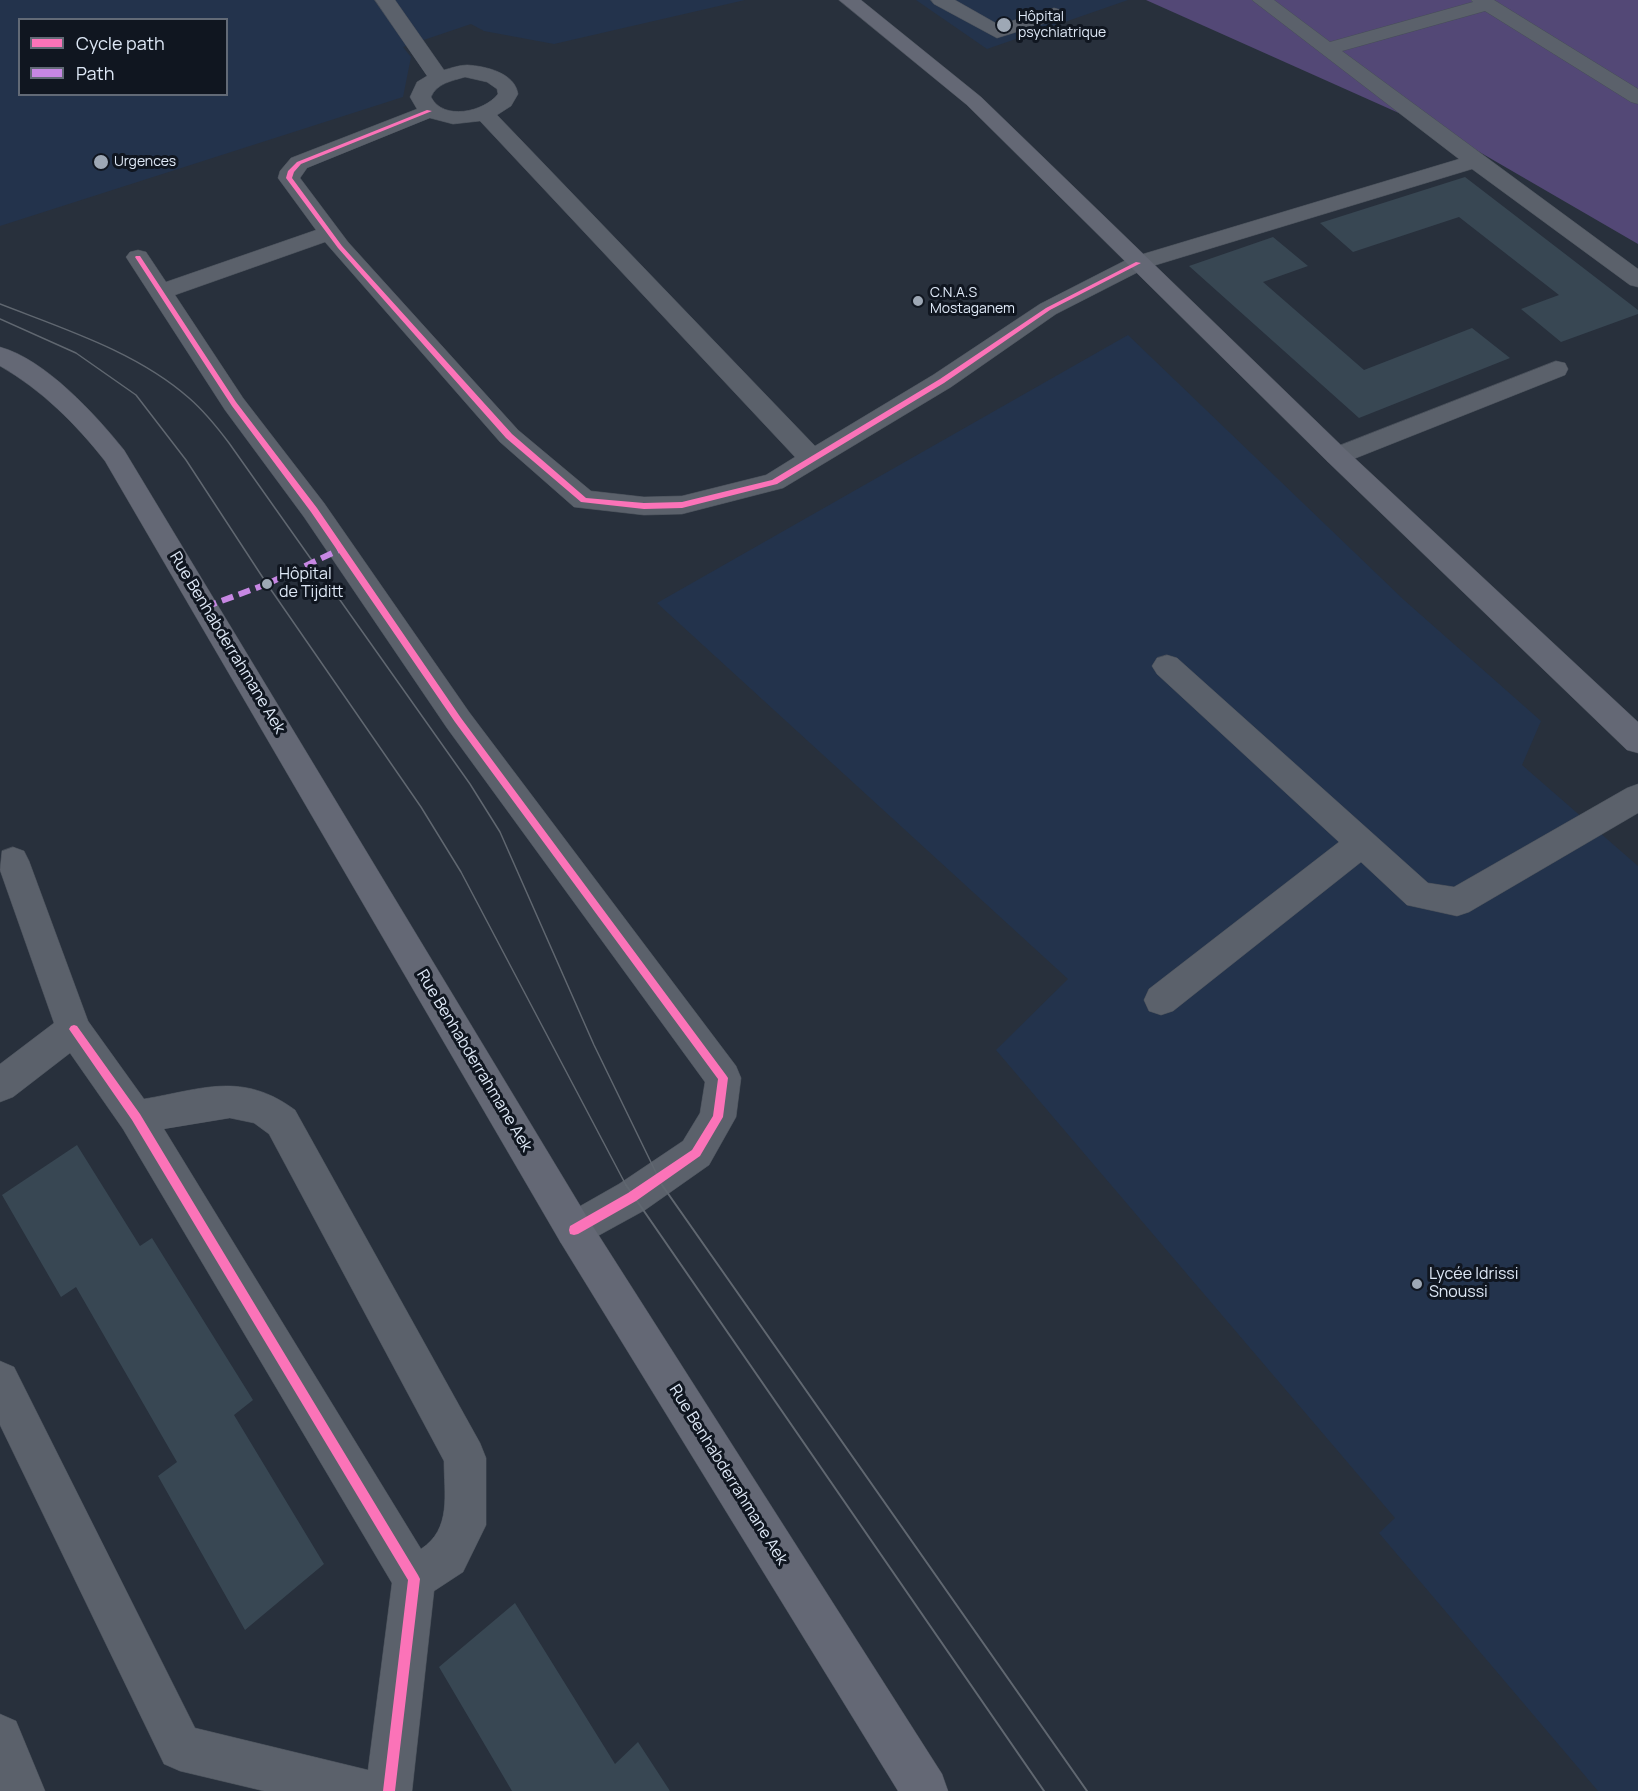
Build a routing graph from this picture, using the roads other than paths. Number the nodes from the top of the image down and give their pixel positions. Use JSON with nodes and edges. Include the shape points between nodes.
{"nodes":[{"id":1,"x":385,"y":0,"type":"edge"},
{"id":2,"x":849,"y":0,"type":"edge"},
{"id":3,"x":942,"y":0,"type":"edge"},
{"id":4,"x":1262,"y":0,"type":"edge"},
{"id":5,"x":1484,"y":2,"type":"edge"},
{"id":6,"x":1054,"y":14,"type":"dead end"},
{"id":7,"x":1328,"y":49,"type":"junction"},
{"id":8,"x":438,"y":78,"type":"junction"},
{"id":9,"x":1638,"y":98,"type":"edge"},
{"id":10,"x":429,"y":111,"type":"junction"},
{"id":11,"x":484,"y":113,"type":"junction"},
{"id":12,"x":1475,"y":161,"type":"junction"},
{"id":13,"x":328,"y":233,"type":"junction"},
{"id":14,"x":138,"y":256,"type":"dead end"},
{"id":15,"x":1138,"y":263,"type":"junction"},
{"id":16,"x":1638,"y":280,"type":"edge"},
{"id":17,"x":160,"y":292,"type":"junction"},
{"id":18,"x":0,"y":355,"type":"edge"},
{"id":19,"x":1556,"y":369,"type":"dead end"},
{"id":20,"x":1337,"y":456,"type":"junction"},
{"id":21,"x":811,"y":458,"type":"junction"},
{"id":22,"x":1167,"y":666,"type":"dead end"},
{"id":23,"x":1638,"y":741,"type":"edge"},
{"id":24,"x":1638,"y":797,"type":"edge"},
{"id":25,"x":1361,"y":843,"type":"junction"},
{"id":26,"x":4,"y":855,"type":"edge"},
{"id":27,"x":1161,"y":1000,"type":"dead end"},
{"id":28,"x":74,"y":1029,"type":"junction"},
{"id":29,"x":0,"y":1085,"type":"edge"},
{"id":30,"x":136,"y":1117,"type":"junction"},
{"id":31,"x":574,"y":1230,"type":"junction"},
{"id":32,"x":0,"y":1381,"type":"edge"},
{"id":33,"x":414,"y":1579,"type":"junction"},
{"id":34,"x":0,"y":1737,"type":"edge"},
{"id":35,"x":22,"y":1791,"type":"edge"},
{"id":36,"x":362,"y":1791,"type":"edge"},
{"id":37,"x":389,"y":1791,"type":"edge"},
{"id":38,"x":925,"y":1791,"type":"edge"}],
"edges":[{"from":1,"to":8,"type":"street"},
{"from":2,"to":15,"type":"main road","via":[[974,101]]},
{"from":3,"to":6,"type":"street","via":[[997,33]]},
{"from":4,"to":7,"type":"street"},
{"from":5,"to":7,"type":"street"},
{"from":5,"to":9,"type":"street"},
{"from":7,"to":12,"type":"street"},
{"from":8,"to":10,"type":"street","via":[[422,90],[422,105]]},
{"from":8,"to":11,"type":"street","via":[[472,72],[500,79],[507,93],[503,101]]},
{"from":10,"to":11,"type":"street","via":[[454,117]]},
{"from":10,"to":13,"type":"street","via":[[299,163],[291,171],[289,178]]},
{"from":11,"to":21,"type":"street"},
{"from":12,"to":15,"type":"street"},
{"from":12,"to":16,"type":"street"},
{"from":13,"to":17,"type":"street"},
{"from":13,"to":21,"type":"street","via":[[509,436],[584,500],[644,506],[682,504],[774,482]]},
{"from":14,"to":17,"type":"street"},
{"from":15,"to":20,"type":"main road"},
{"from":15,"to":21,"type":"street","via":[[1048,309],[942,381]]},
{"from":17,"to":31,"type":"street","via":[[234,404],[314,510],[458,720],[723,1078],[718,1117],[696,1153],[632,1197]]},
{"from":18,"to":31,"type":"main road","name":"Rue Benhabderrahmane Aek","via":[[51,390],[97,432],[115,456]]},
{"from":19,"to":20,"type":"street"},
{"from":20,"to":23,"type":"main road"},
{"from":22,"to":25,"type":"street"},
{"from":24,"to":25,"type":"street","via":[[1457,902],[1419,895]]},
{"from":25,"to":27,"type":"street"},
{"from":26,"to":28,"type":"street"},
{"from":28,"to":29,"type":"street"},
{"from":28,"to":30,"type":"street"},
{"from":30,"to":33,"type":"street"},
{"from":30,"to":33,"type":"street","via":[[230,1101],[262,1108],[282,1122],[465,1458],[465,1525],[448,1557]]},
{"from":31,"to":38,"type":"main road","name":"Rue Benhabderrahmane Aek"},
{"from":32,"to":36,"type":"street","via":[[180,1748]]},
{"from":33,"to":37,"type":"street"},
{"from":34,"to":35,"type":"street"}]}
